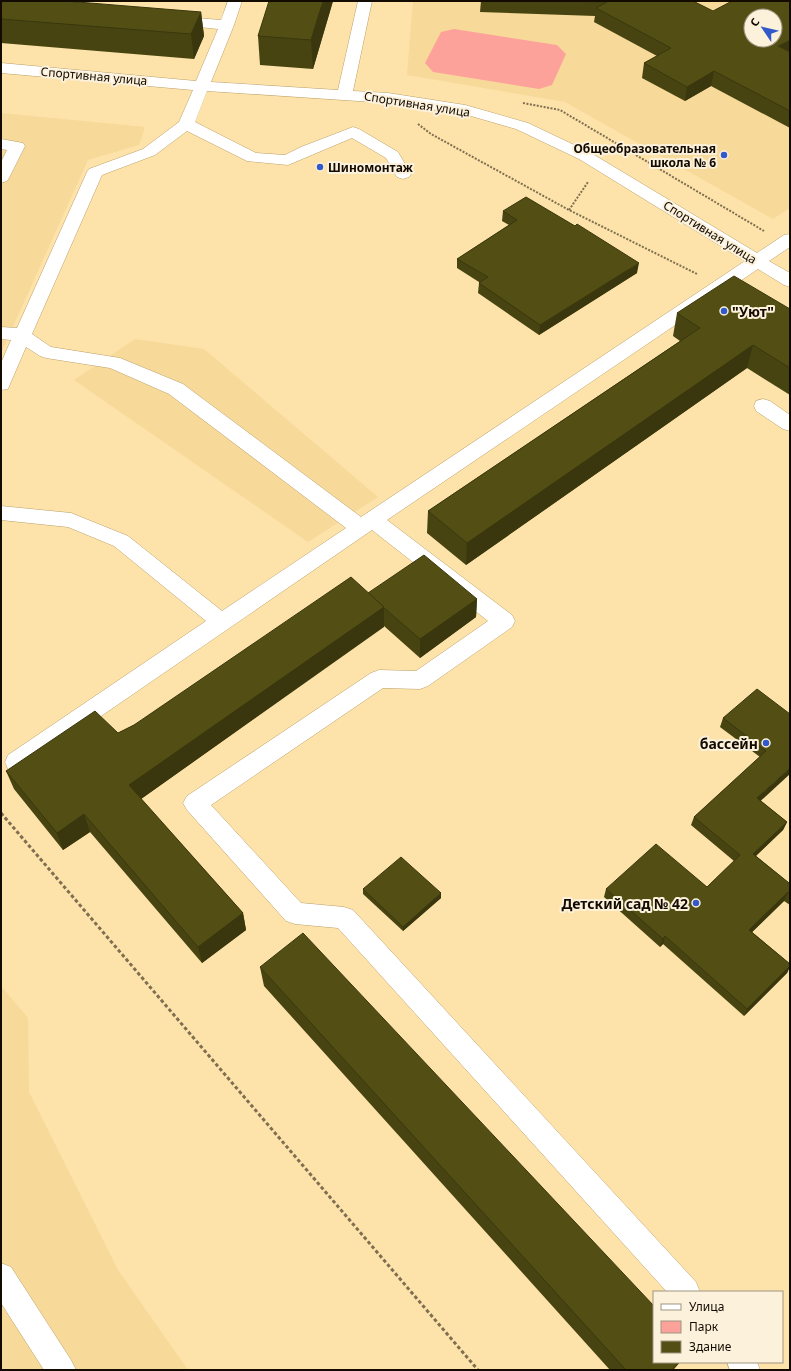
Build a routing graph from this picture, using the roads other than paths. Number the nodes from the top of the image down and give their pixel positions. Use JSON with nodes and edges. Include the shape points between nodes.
{"nodes":[{"id":1,"x":235,"y":1,"type":"edge"},
{"id":2,"x":365,"y":1,"type":"edge"},
{"id":3,"x":157,"y":19,"type":"edge"},
{"id":4,"x":227,"y":25,"type":"junction"},
{"id":5,"x":1,"y":68,"type":"edge"},
{"id":6,"x":203,"y":86,"type":"junction"},
{"id":7,"x":345,"y":94,"type":"junction"},
{"id":8,"x":186,"y":124,"type":"junction"},
{"id":9,"x":1,"y":144,"type":"edge"},
{"id":10,"x":404,"y":174,"type":"dead end"},
{"id":11,"x":1,"y":178,"type":"edge"},
{"id":12,"x":790,"y":239,"type":"edge"},
{"id":13,"x":758,"y":261,"type":"junction"},
{"id":14,"x":790,"y":281,"type":"edge"},
{"id":15,"x":1,"y":333,"type":"edge"},
{"id":16,"x":22,"y":335,"type":"junction"},
{"id":17,"x":1,"y":384,"type":"edge"},
{"id":18,"x":763,"y":406,"type":"dead end"},
{"id":19,"x":790,"y":424,"type":"edge"},
{"id":20,"x":1,"y":513,"type":"edge"},
{"id":21,"x":367,"y":524,"type":"junction"},
{"id":22,"x":221,"y":622,"type":"junction"},
{"id":23,"x":16,"y":762,"type":"edge"},
{"id":24,"x":1,"y":1277,"type":"edge"},
{"id":25,"x":685,"y":1291,"type":"edge"},
{"id":26,"x":61,"y":1370,"type":"edge"}],
"edges":[{"from":1,"to":4,"type":"street"},
{"from":2,"to":7,"type":"street"},
{"from":3,"to":4,"type":"street"},
{"from":4,"to":6,"type":"street"},
{"from":5,"to":6,"type":"street","name":"Спортивная улица"},
{"from":6,"to":7,"type":"street","name":"Спортивная улица"},
{"from":6,"to":8,"type":"street"},
{"from":7,"to":13,"type":"street","name":"Спортивная улица","via":[[465,110],[522,126],[585,156]]},
{"from":8,"to":10,"type":"street","via":[[253,158],[288,160],[312,147],[353,132],[392,156]]},
{"from":8,"to":16,"type":"street","via":[[149,152],[95,172]]},
{"from":9,"to":11,"type":"street","via":[[17,146]]},
{"from":12,"to":13,"type":"street"},
{"from":13,"to":14,"type":"street","name":"Спортивная улица"},
{"from":13,"to":21,"type":"street"},
{"from":15,"to":16,"type":"street"},
{"from":16,"to":17,"type":"street"},
{"from":16,"to":21,"type":"street","via":[[46,352],[114,362],[176,389]]},
{"from":18,"to":19,"type":"street"},
{"from":20,"to":22,"type":"street","via":[[71,520],[121,541]]},
{"from":21,"to":22,"type":"street"},
{"from":21,"to":25,"type":"street","via":[[504,621],[420,680],[379,679],[195,803],[295,913],[344,918]]},
{"from":22,"to":23,"type":"street"},
{"from":24,"to":26,"type":"street"}]}
